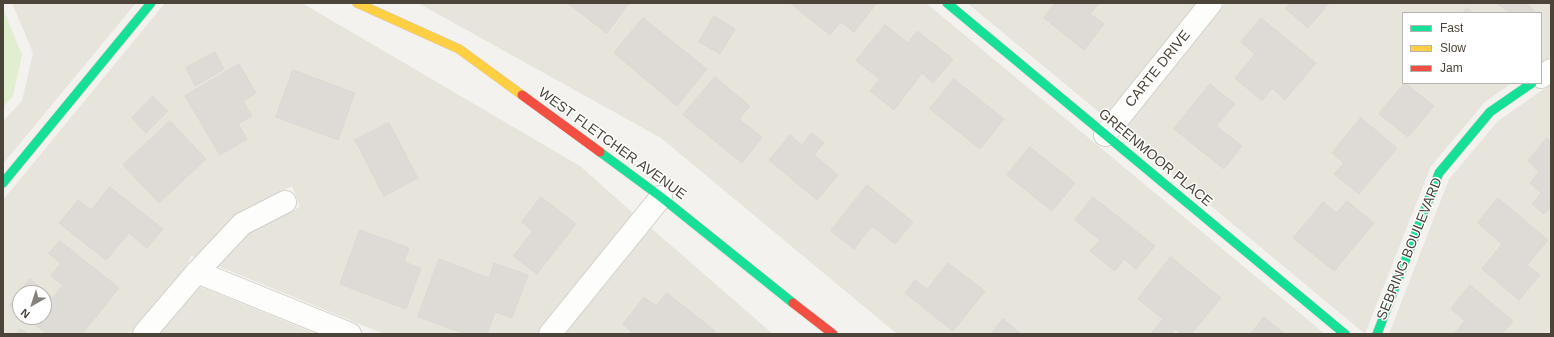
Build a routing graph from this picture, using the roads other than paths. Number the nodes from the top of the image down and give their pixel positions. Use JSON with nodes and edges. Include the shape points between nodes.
{"nodes":[{"id":1,"x":151,"y":3,"type":"edge"},
{"id":2,"x":357,"y":3,"type":"edge"},
{"id":3,"x":947,"y":3,"type":"edge"},
{"id":4,"x":1211,"y":3,"type":"edge"},
{"id":5,"x":1551,"y":70,"type":"edge"},
{"id":6,"x":1542,"y":76,"type":"edge"},
{"id":7,"x":1531,"y":84,"type":"edge"},
{"id":8,"x":1105,"y":135,"type":"junction"},
{"id":9,"x":3,"y":183,"type":"edge"},
{"id":10,"x":661,"y":196,"type":"junction"},
{"id":11,"x":285,"y":202,"type":"dead end"},
{"id":12,"x":197,"y":272,"type":"junction"},
{"id":13,"x":144,"y":334,"type":"edge"},
{"id":14,"x":350,"y":334,"type":"edge"},
{"id":15,"x":550,"y":334,"type":"edge"},
{"id":16,"x":833,"y":334,"type":"edge"},
{"id":17,"x":1345,"y":334,"type":"edge"},
{"id":18,"x":1377,"y":334,"type":"edge"}],
"edges":[{"from":1,"to":9,"type":"street"},
{"from":2,"to":10,"type":"street","name":"WEST FLETCHER AVENUE","via":[[459,49]]},
{"from":3,"to":8,"type":"street","name":"GREENMOOR PLACE"},
{"from":4,"to":8,"type":"street","name":"CARTE DRIVE"},
{"from":5,"to":6,"type":"street"},
{"from":7,"to":18,"type":"street","name":"SEBRING BOULEVARD","via":[[1490,112],[1439,173]]},
{"from":8,"to":17,"type":"street","name":"GREENMOOR PLACE"},
{"from":10,"to":15,"type":"street"},
{"from":10,"to":16,"type":"street","name":"WEST FLETCHER AVENUE"},
{"from":11,"to":12,"type":"street","via":[[242,224]]},
{"from":12,"to":13,"type":"street"},
{"from":12,"to":14,"type":"street"}]}
